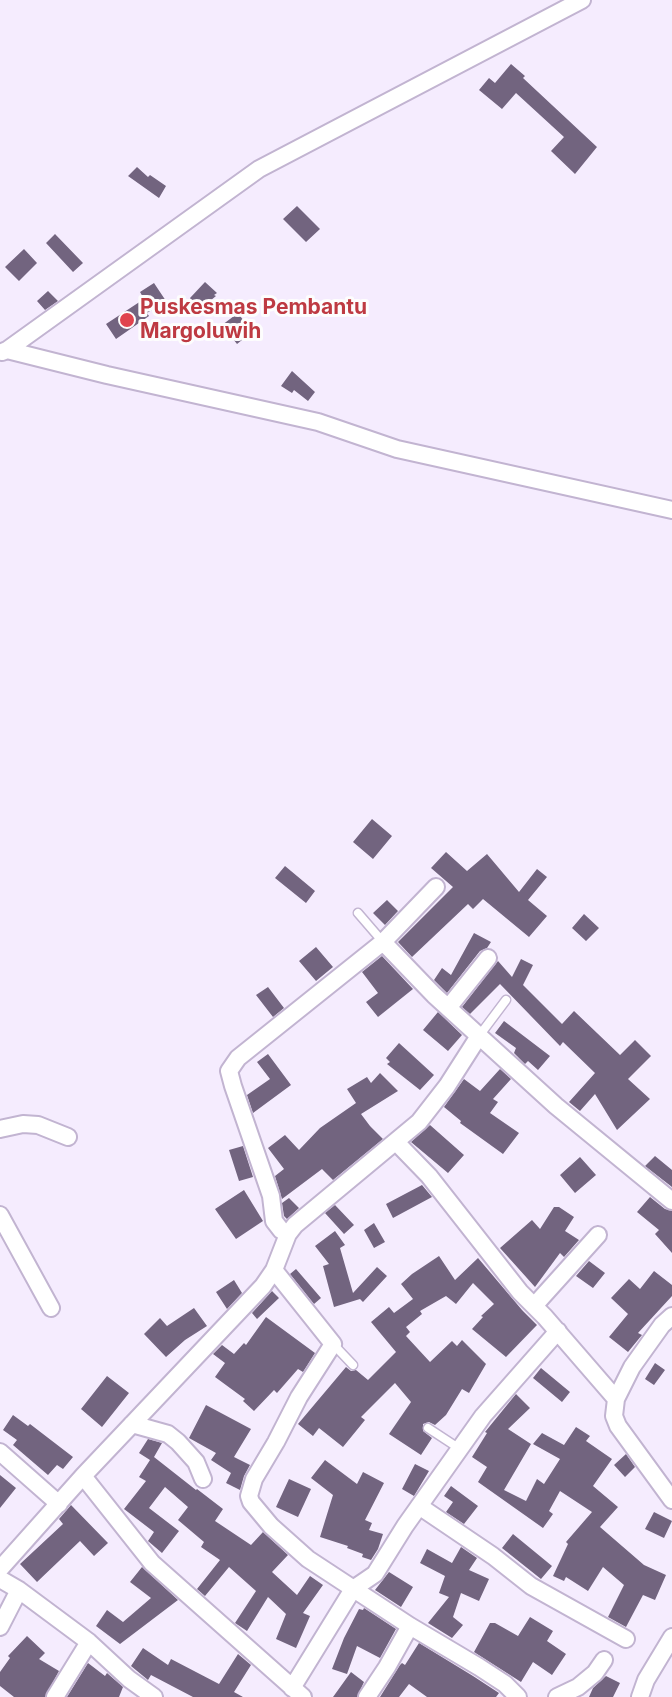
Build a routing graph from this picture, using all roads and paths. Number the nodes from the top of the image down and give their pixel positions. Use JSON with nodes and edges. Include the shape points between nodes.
{"nodes":[{"id":1,"x":582,"y":0,"type":"edge"},
{"id":2,"x":4,"y":351,"type":"edge"},
{"id":3,"x":672,"y":510,"type":"edge"},
{"id":4,"x":436,"y":887,"type":"dead end"},
{"id":5,"x":358,"y":913,"type":"dead end"},
{"id":6,"x":383,"y":942,"type":"junction"},
{"id":7,"x":488,"y":958,"type":"dead end"},
{"id":8,"x":507,"y":1000,"type":"dead end"},
{"id":9,"x":448,"y":1008,"type":"junction"},
{"id":10,"x":478,"y":1036,"type":"junction"},
{"id":11,"x":0,"y":1129,"type":"edge"},
{"id":12,"x":68,"y":1137,"type":"dead end"},
{"id":13,"x":396,"y":1142,"type":"junction"},
{"id":14,"x":672,"y":1200,"type":"edge"},
{"id":15,"x":0,"y":1215,"type":"edge"},
{"id":16,"x":288,"y":1234,"type":"junction"},
{"id":17,"x":598,"y":1235,"type":"dead end"},
{"id":18,"x":274,"y":1270,"type":"junction"},
{"id":19,"x":534,"y":1306,"type":"junction"},
{"id":20,"x":51,"y":1308,"type":"dead end"},
{"id":21,"x":672,"y":1316,"type":"edge"},
{"id":22,"x":558,"y":1330,"type":"junction"},
{"id":23,"x":333,"y":1344,"type":"junction"},
{"id":24,"x":352,"y":1365,"type":"dead end"},
{"id":25,"x":616,"y":1399,"type":"junction"},
{"id":26,"x":132,"y":1424,"type":"junction"},
{"id":27,"x":428,"y":1428,"type":"dead end"},
{"id":28,"x":460,"y":1449,"type":"junction"},
{"id":29,"x":0,"y":1452,"type":"edge"},
{"id":30,"x":83,"y":1476,"type":"junction"},
{"id":31,"x":203,"y":1479,"type":"dead end"},
{"id":32,"x":672,"y":1500,"type":"edge"},
{"id":33,"x":59,"y":1504,"type":"junction"},
{"id":34,"x":419,"y":1506,"type":"junction"},
{"id":35,"x":0,"y":1569,"type":"edge"},
{"id":36,"x":0,"y":1579,"type":"edge"},
{"id":37,"x":353,"y":1588,"type":"junction"},
{"id":38,"x":19,"y":1590,"type":"junction"},
{"id":39,"x":410,"y":1626,"type":"junction"},
{"id":40,"x":0,"y":1627,"type":"edge"},
{"id":41,"x":672,"y":1637,"type":"edge"},
{"id":42,"x":626,"y":1639,"type":"dead end"},
{"id":43,"x":89,"y":1642,"type":"junction"},
{"id":44,"x":604,"y":1660,"type":"dead end"},
{"id":45,"x":297,"y":1693,"type":"edge"},
{"id":46,"x":55,"y":1697,"type":"edge"},
{"id":47,"x":154,"y":1697,"type":"edge"},
{"id":48,"x":366,"y":1697,"type":"edge"},
{"id":49,"x":518,"y":1697,"type":"edge"},
{"id":50,"x":557,"y":1697,"type":"edge"},
{"id":51,"x":640,"y":1697,"type":"edge"}],
"edges":[{"from":1,"to":2,"type":"street","via":[[259,169]]},
{"from":2,"to":3,"type":"street","via":[[318,422],[397,449]]},
{"from":4,"to":6,"type":"street"},
{"from":5,"to":6,"type":"lane"},
{"from":6,"to":9,"type":"street"},
{"from":6,"to":16,"type":"street","via":[[238,1058],[229,1071],[272,1196],[274,1221]]},
{"from":7,"to":9,"type":"street"},
{"from":8,"to":10,"type":"lane"},
{"from":9,"to":10,"type":"street"},
{"from":10,"to":13,"type":"street","via":[[429,1110]]},
{"from":10,"to":14,"type":"street","via":[[556,1106]]},
{"from":11,"to":12,"type":"street","via":[[38,1125]]},
{"from":13,"to":16,"type":"street","via":[[306,1214]]},
{"from":13,"to":19,"type":"street","via":[[429,1176]]},
{"from":15,"to":20,"type":"street"},
{"from":16,"to":18,"type":"street"},
{"from":17,"to":19,"type":"street"},
{"from":18,"to":23,"type":"street"},
{"from":18,"to":26,"type":"street"},
{"from":19,"to":22,"type":"street"},
{"from":21,"to":25,"type":"street","via":[[632,1367]]},
{"from":22,"to":25,"type":"street"},
{"from":22,"to":28,"type":"street","via":[[483,1416]]},
{"from":23,"to":24,"type":"lane"},
{"from":23,"to":37,"type":"street","via":[[299,1397],[254,1479],[249,1496],[271,1526],[308,1559]]},
{"from":25,"to":32,"type":"street","via":[[614,1416],[618,1426]]},
{"from":26,"to":30,"type":"street"},
{"from":26,"to":31,"type":"street","via":[[168,1434],[196,1462]]},
{"from":27,"to":28,"type":"lane"},
{"from":28,"to":34,"type":"street"},
{"from":29,"to":33,"type":"street"},
{"from":30,"to":33,"type":"street"},
{"from":30,"to":45,"type":"street","via":[[152,1563]]},
{"from":33,"to":35,"type":"street"},
{"from":34,"to":37,"type":"street","via":[[375,1574]]},
{"from":34,"to":42,"type":"street","via":[[531,1586]]},
{"from":36,"to":38,"type":"street"},
{"from":37,"to":39,"type":"street"},
{"from":37,"to":45,"type":"street"},
{"from":38,"to":40,"type":"street"},
{"from":38,"to":43,"type":"street"},
{"from":39,"to":48,"type":"street"},
{"from":39,"to":49,"type":"street","via":[[505,1684]]},
{"from":41,"to":51,"type":"street"},
{"from":43,"to":46,"type":"street"},
{"from":43,"to":47,"type":"street"},
{"from":44,"to":50,"type":"street","via":[[578,1687]]}]}
